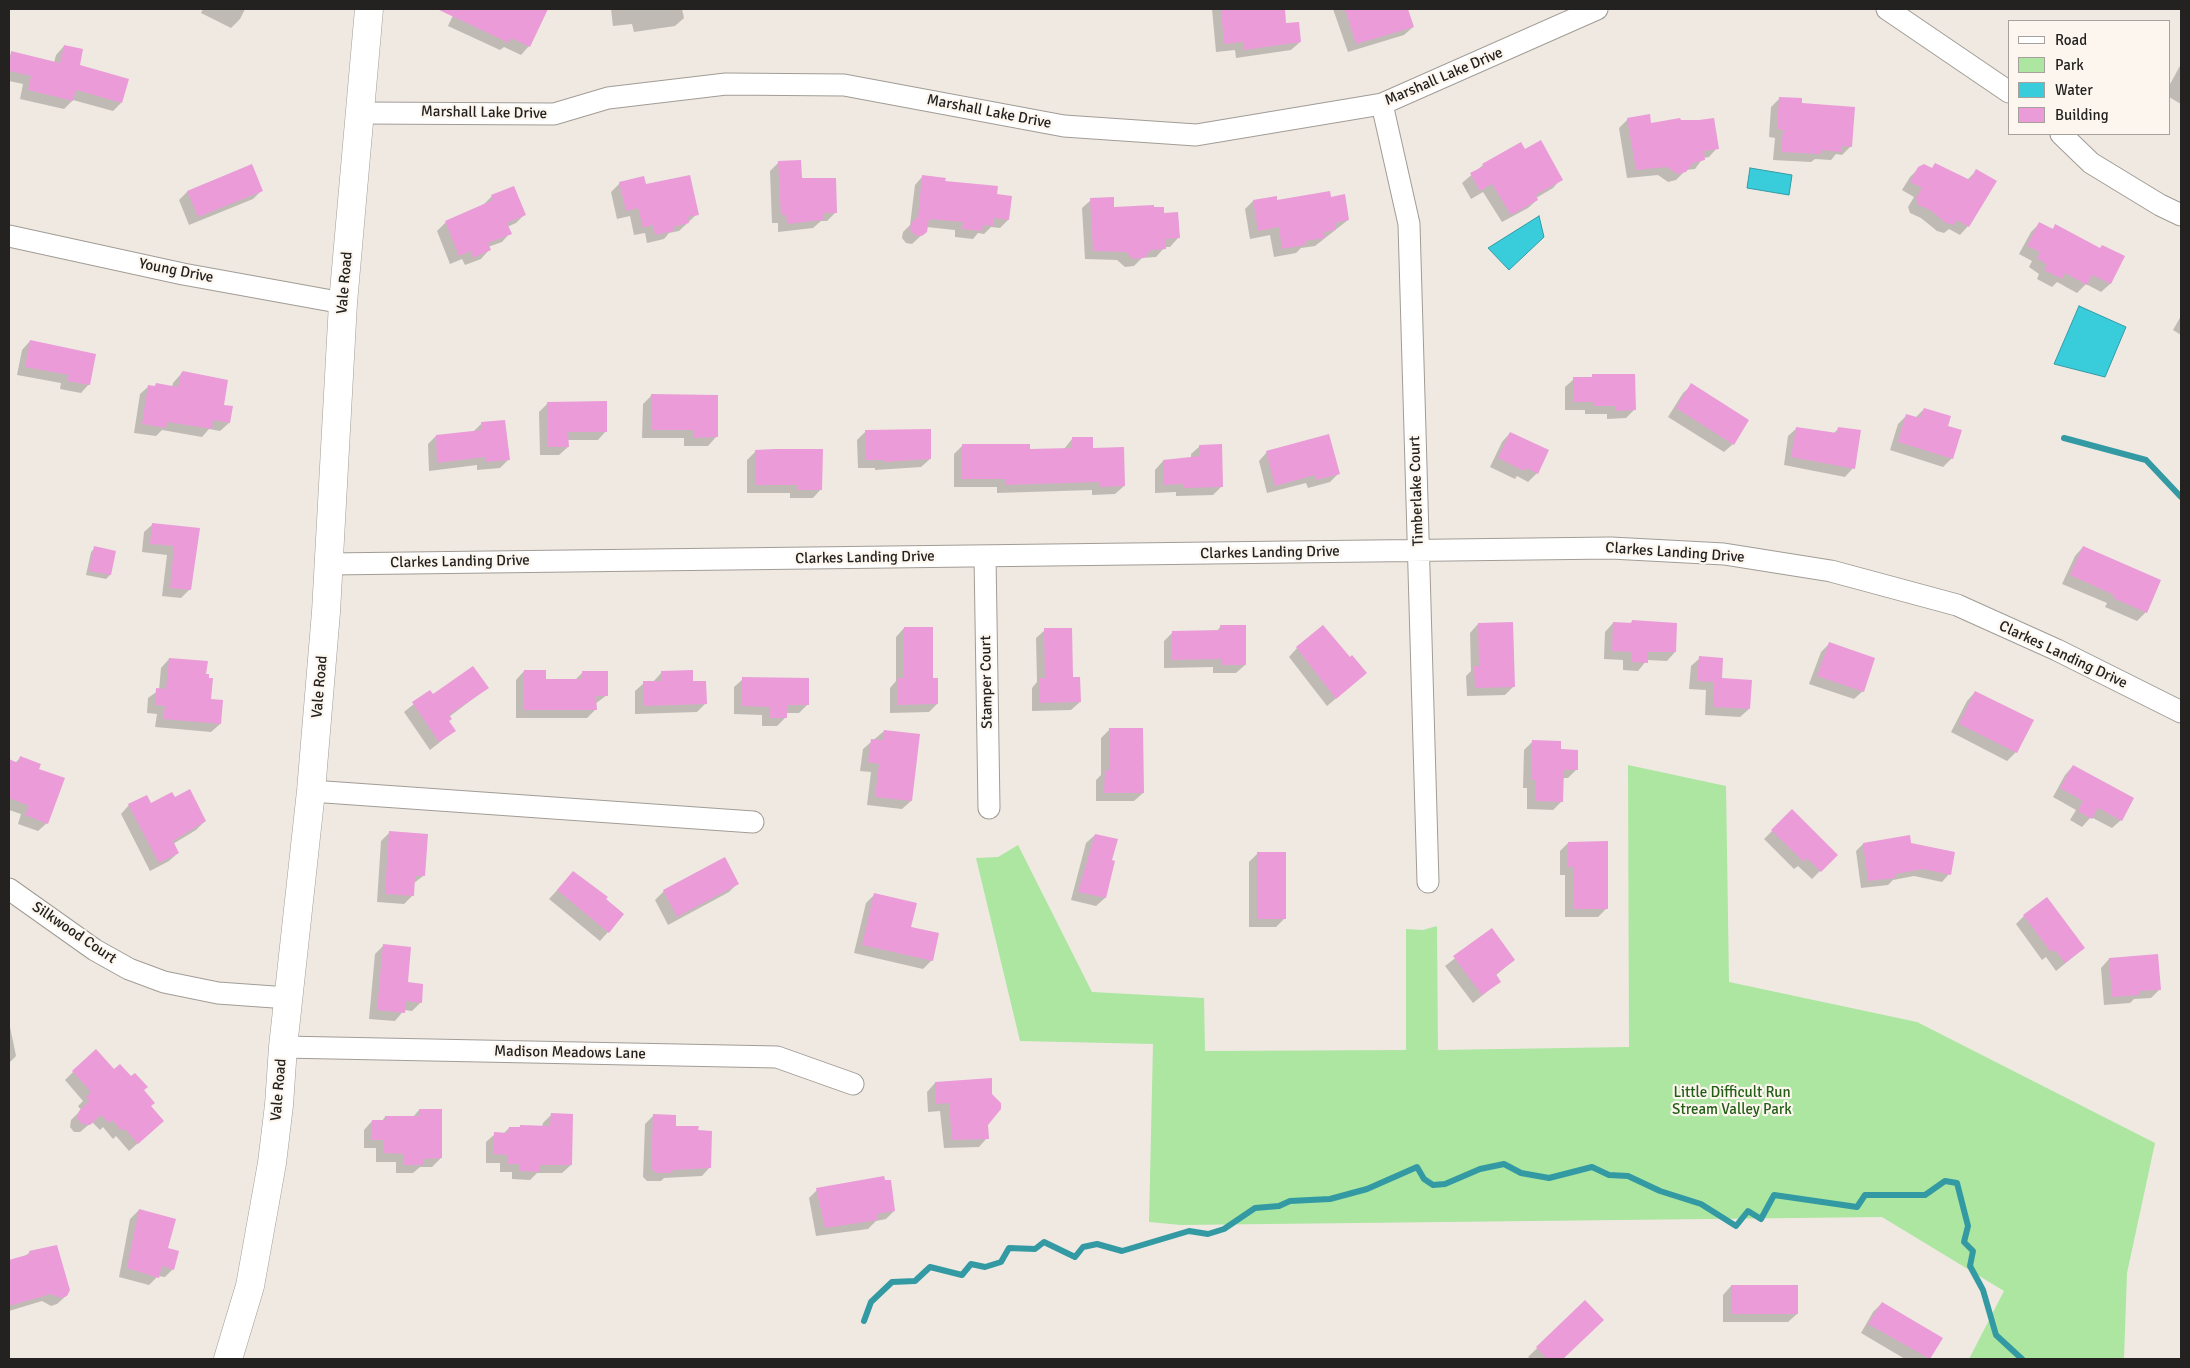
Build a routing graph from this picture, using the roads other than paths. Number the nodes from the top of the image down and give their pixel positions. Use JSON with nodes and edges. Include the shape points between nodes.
{"nodes":[{"id":1,"x":370,"y":9,"type":"edge"},
{"id":2,"x":1597,"y":9,"type":"edge"},
{"id":3,"x":1887,"y":9,"type":"edge"},
{"id":4,"x":2008,"y":91,"type":"edge"},
{"id":5,"x":1382,"y":104,"type":"junction"},
{"id":6,"x":361,"y":113,"type":"junction"},
{"id":7,"x":2062,"y":135,"type":"edge"},
{"id":8,"x":2181,"y":215,"type":"edge"},
{"id":9,"x":9,"y":236,"type":"edge"},
{"id":10,"x":343,"y":303,"type":"junction"},
{"id":11,"x":1418,"y":551,"type":"junction"},
{"id":12,"x":985,"y":556,"type":"junction"},
{"id":13,"x":329,"y":564,"type":"junction"},
{"id":14,"x":2181,"y":712,"type":"edge"},
{"id":15,"x":311,"y":791,"type":"junction"},
{"id":16,"x":989,"y":808,"type":"dead end"},
{"id":17,"x":753,"y":822,"type":"dead end"},
{"id":18,"x":1428,"y":882,"type":"dead end"},
{"id":19,"x":9,"y":889,"type":"edge"},
{"id":20,"x":288,"y":998,"type":"junction"},
{"id":21,"x":283,"y":1046,"type":"junction"},
{"id":22,"x":853,"y":1084,"type":"dead end"},
{"id":23,"x":228,"y":1359,"type":"edge"}],
"edges":[{"from":1,"to":6,"type":"main road","name":"Vale Road"},
{"from":2,"to":5,"type":"street","name":"Marshall Lake Drive"},
{"from":3,"to":4,"type":"street"},
{"from":5,"to":6,"type":"street","name":"Marshall Lake Drive","via":[[1196,135],[1064,126],[844,84],[726,84],[608,98],[554,114]]},
{"from":5,"to":11,"type":"street","name":"Timberlake Court","via":[[1409,224]]},
{"from":6,"to":10,"type":"main road","name":"Vale Road"},
{"from":7,"to":8,"type":"street","via":[[2091,163],[2160,206]]},
{"from":9,"to":10,"type":"street","name":"Young Drive","via":[[183,274]]},
{"from":10,"to":13,"type":"main road","name":"Vale Road"},
{"from":11,"to":12,"type":"street","name":"Clarkes Landing Drive"},
{"from":11,"to":14,"type":"street","name":"Clarkes Landing Drive","via":[[1611,548],[1724,554],[1831,571],[1957,606],[2057,650]]},
{"from":11,"to":18,"type":"street","name":"Timberlake Court"},
{"from":12,"to":13,"type":"street","name":"Clarkes Landing Drive"},
{"from":12,"to":16,"type":"street","name":"Stamper Court"},
{"from":13,"to":15,"type":"main road","name":"Vale Road"},
{"from":15,"to":17,"type":"street"},
{"from":15,"to":20,"type":"main road","name":"Vale Road"},
{"from":19,"to":20,"type":"street","name":"Silkwood Court","via":[[95,950],[129,969],[164,982],[218,993]]},
{"from":20,"to":21,"type":"main road","name":"Vale Road"},
{"from":21,"to":22,"type":"street","name":"Madison Meadows Lane","via":[[777,1058]]},
{"from":21,"to":23,"type":"main road","name":"Vale Road","via":[[278,1114],[262,1224],[250,1286]]}]}
